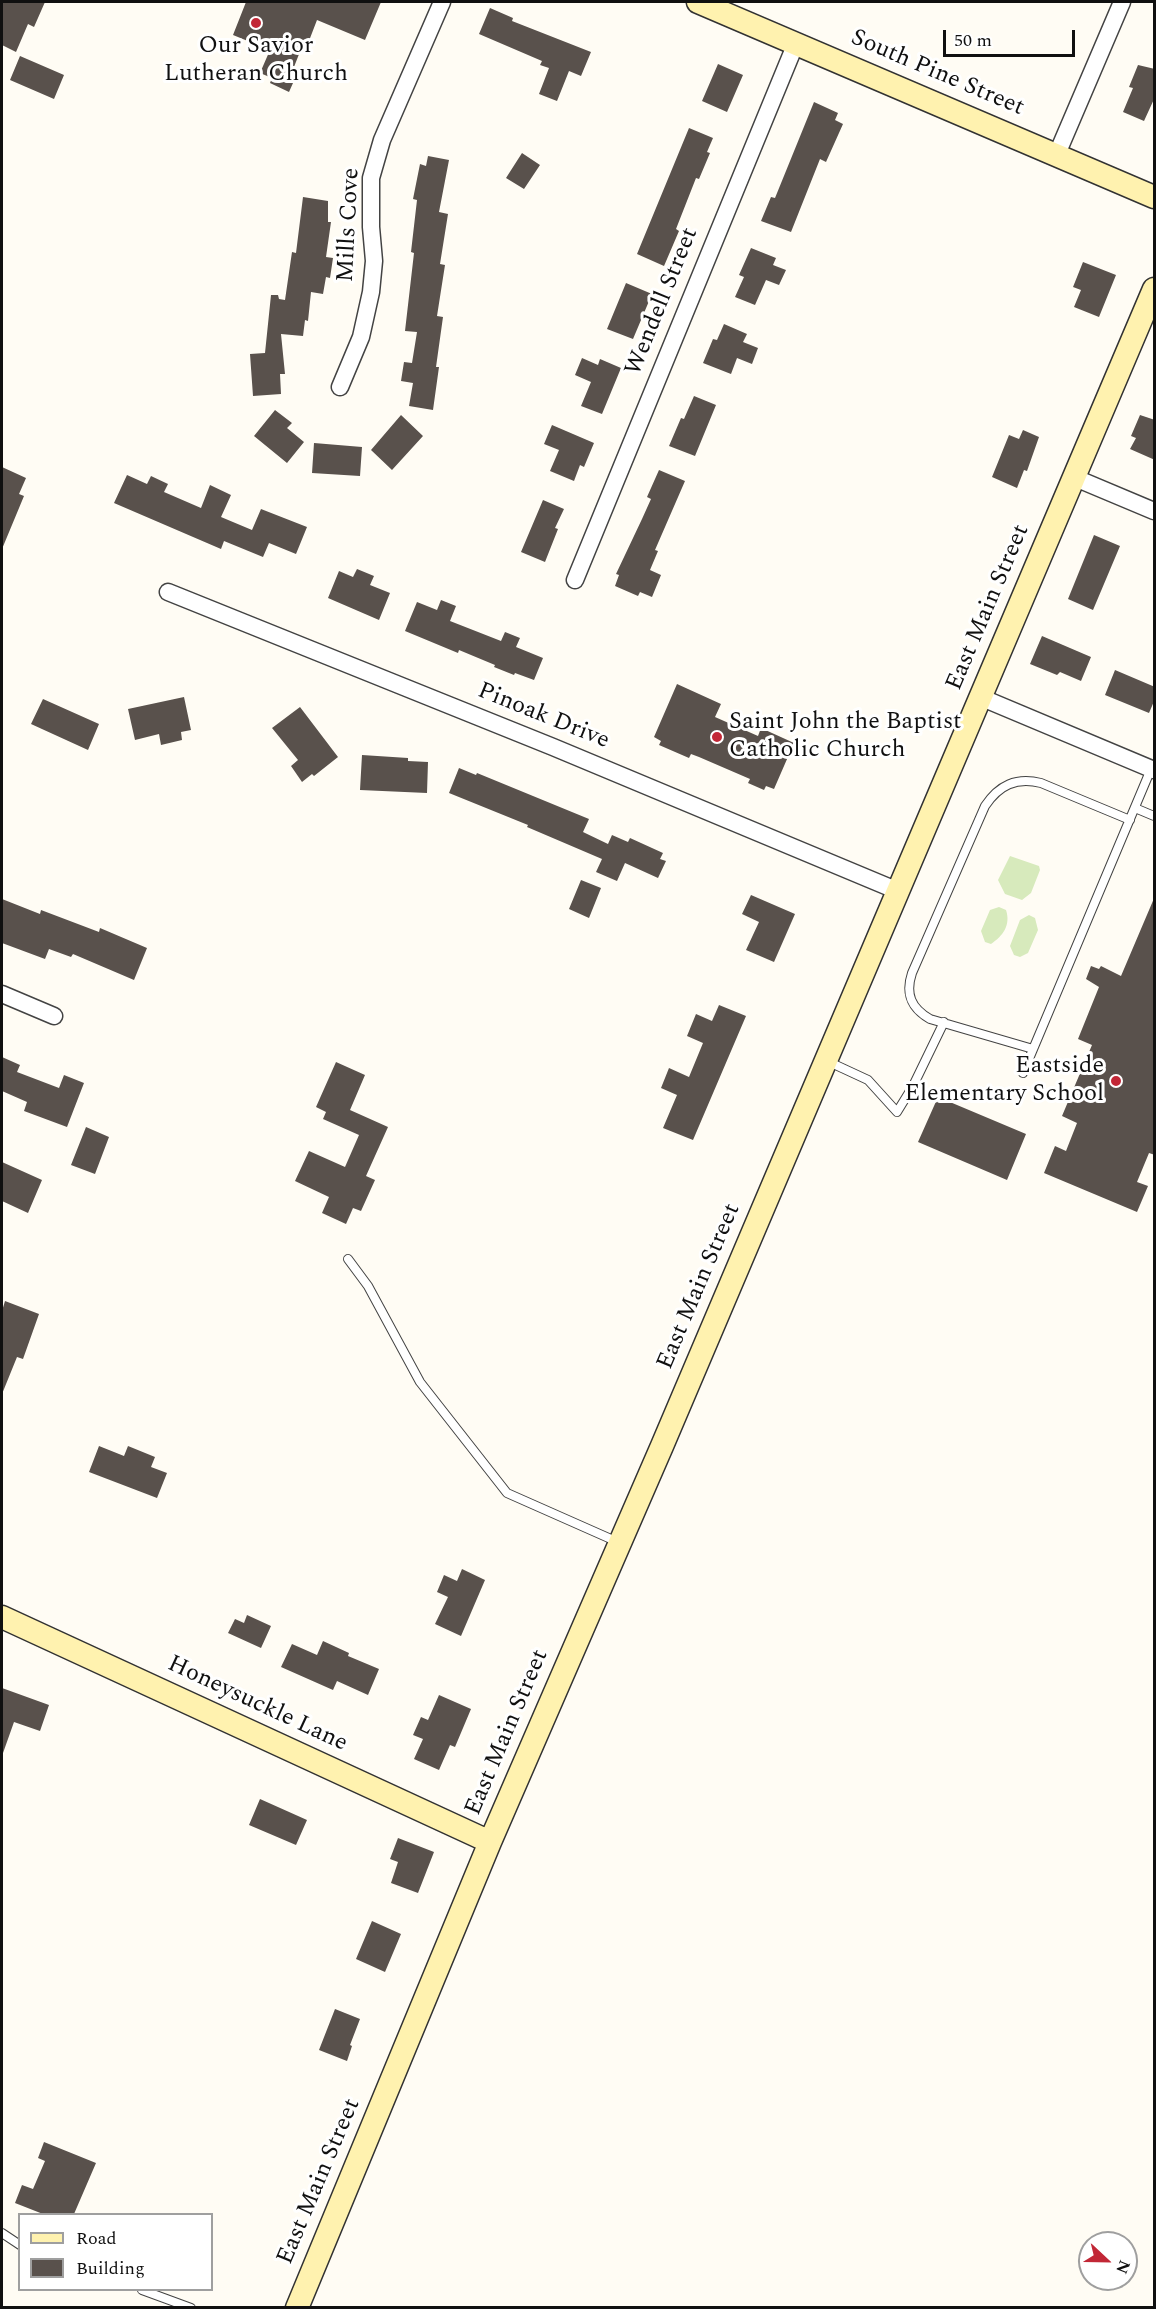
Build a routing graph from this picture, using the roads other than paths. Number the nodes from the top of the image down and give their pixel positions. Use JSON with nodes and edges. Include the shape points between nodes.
{"nodes":[{"id":1,"x":442,"y":2,"type":"edge"},
{"id":2,"x":1122,"y":2,"type":"edge"},
{"id":3,"x":707,"y":3,"type":"edge"},
{"id":4,"x":796,"y":43,"type":"junction"},
{"id":5,"x":1057,"y":154,"type":"junction"},
{"id":6,"x":1155,"y":197,"type":"edge"},
{"id":7,"x":1155,"y":289,"type":"edge"},
{"id":8,"x":340,"y":387,"type":"dead end"},
{"id":9,"x":1073,"y":477,"type":"junction"},
{"id":10,"x":1155,"y":511,"type":"edge"},
{"id":11,"x":575,"y":580,"type":"dead end"},
{"id":12,"x":168,"y":592,"type":"dead end"},
{"id":13,"x":980,"y":697,"type":"junction"},
{"id":14,"x":1153,"y":770,"type":"edge"},
{"id":15,"x":1135,"y":808,"type":"junction"},
{"id":16,"x":1155,"y":816,"type":"edge"},
{"id":17,"x":1130,"y":820,"type":"junction"},
{"id":18,"x":898,"y":891,"type":"junction"},
{"id":19,"x":2,"y":994,"type":"edge"},
{"id":20,"x":54,"y":1016,"type":"dead end"},
{"id":21,"x":944,"y":1022,"type":"junction"},
{"id":22,"x":1033,"y":1049,"type":"junction"},
{"id":23,"x":826,"y":1061,"type":"junction"},
{"id":24,"x":1023,"y":1073,"type":"dead end"},
{"id":25,"x":348,"y":1259,"type":"dead end"},
{"id":26,"x":620,"y":1543,"type":"junction"},
{"id":27,"x":2,"y":1617,"type":"edge"},
{"id":28,"x":490,"y":1842,"type":"junction"},
{"id":29,"x":2,"y":2233,"type":"edge"},
{"id":30,"x":18,"y":2244,"type":"edge"},
{"id":31,"x":147,"y":2291,"type":"edge"},
{"id":32,"x":191,"y":2307,"type":"edge"},
{"id":33,"x":297,"y":2307,"type":"edge"}],
"edges":[{"from":1,"to":8,"type":"street","name":"Mills Cove","via":[[382,140],[371,178],[371,292],[361,337]]},
{"from":2,"to":5,"type":"street"},
{"from":3,"to":4,"type":"street","name":"South Pine Street"},
{"from":4,"to":5,"type":"street","name":"South Pine Street"},
{"from":4,"to":11,"type":"street","name":"Wendell Street"},
{"from":5,"to":6,"type":"street","name":"South Pine Street"},
{"from":7,"to":9,"type":"street","name":"East Main Street"},
{"from":9,"to":10,"type":"street"},
{"from":9,"to":13,"type":"street","name":"East Main Street"},
{"from":12,"to":18,"type":"street","name":"Pinoak Drive"},
{"from":13,"to":14,"type":"street"},
{"from":13,"to":18,"type":"street","name":"East Main Street"},
{"from":14,"to":15,"type":"lane"},
{"from":15,"to":16,"type":"lane"},
{"from":15,"to":17,"type":"lane"},
{"from":17,"to":21,"type":"lane","via":[[1029,780],[1015,781],[992,795],[909,984],[913,1005],[920,1013]]},
{"from":17,"to":22,"type":"lane"},
{"from":18,"to":23,"type":"street","name":"East Main Street"},
{"from":19,"to":20,"type":"street"},
{"from":21,"to":22,"type":"lane"},
{"from":21,"to":23,"type":"lane","via":[[897,1112],[868,1080]]},
{"from":22,"to":24,"type":"lane"},
{"from":23,"to":26,"type":"street","name":"East Main Street"},
{"from":25,"to":26,"type":"lane","via":[[368,1286],[420,1382],[507,1493]]},
{"from":26,"to":28,"type":"street","name":"East Main Street"},
{"from":27,"to":28,"type":"street","name":"Honeysuckle Lane"},
{"from":28,"to":33,"type":"street","name":"East Main Street"},
{"from":29,"to":30,"type":"lane"},
{"from":31,"to":32,"type":"lane"}]}
